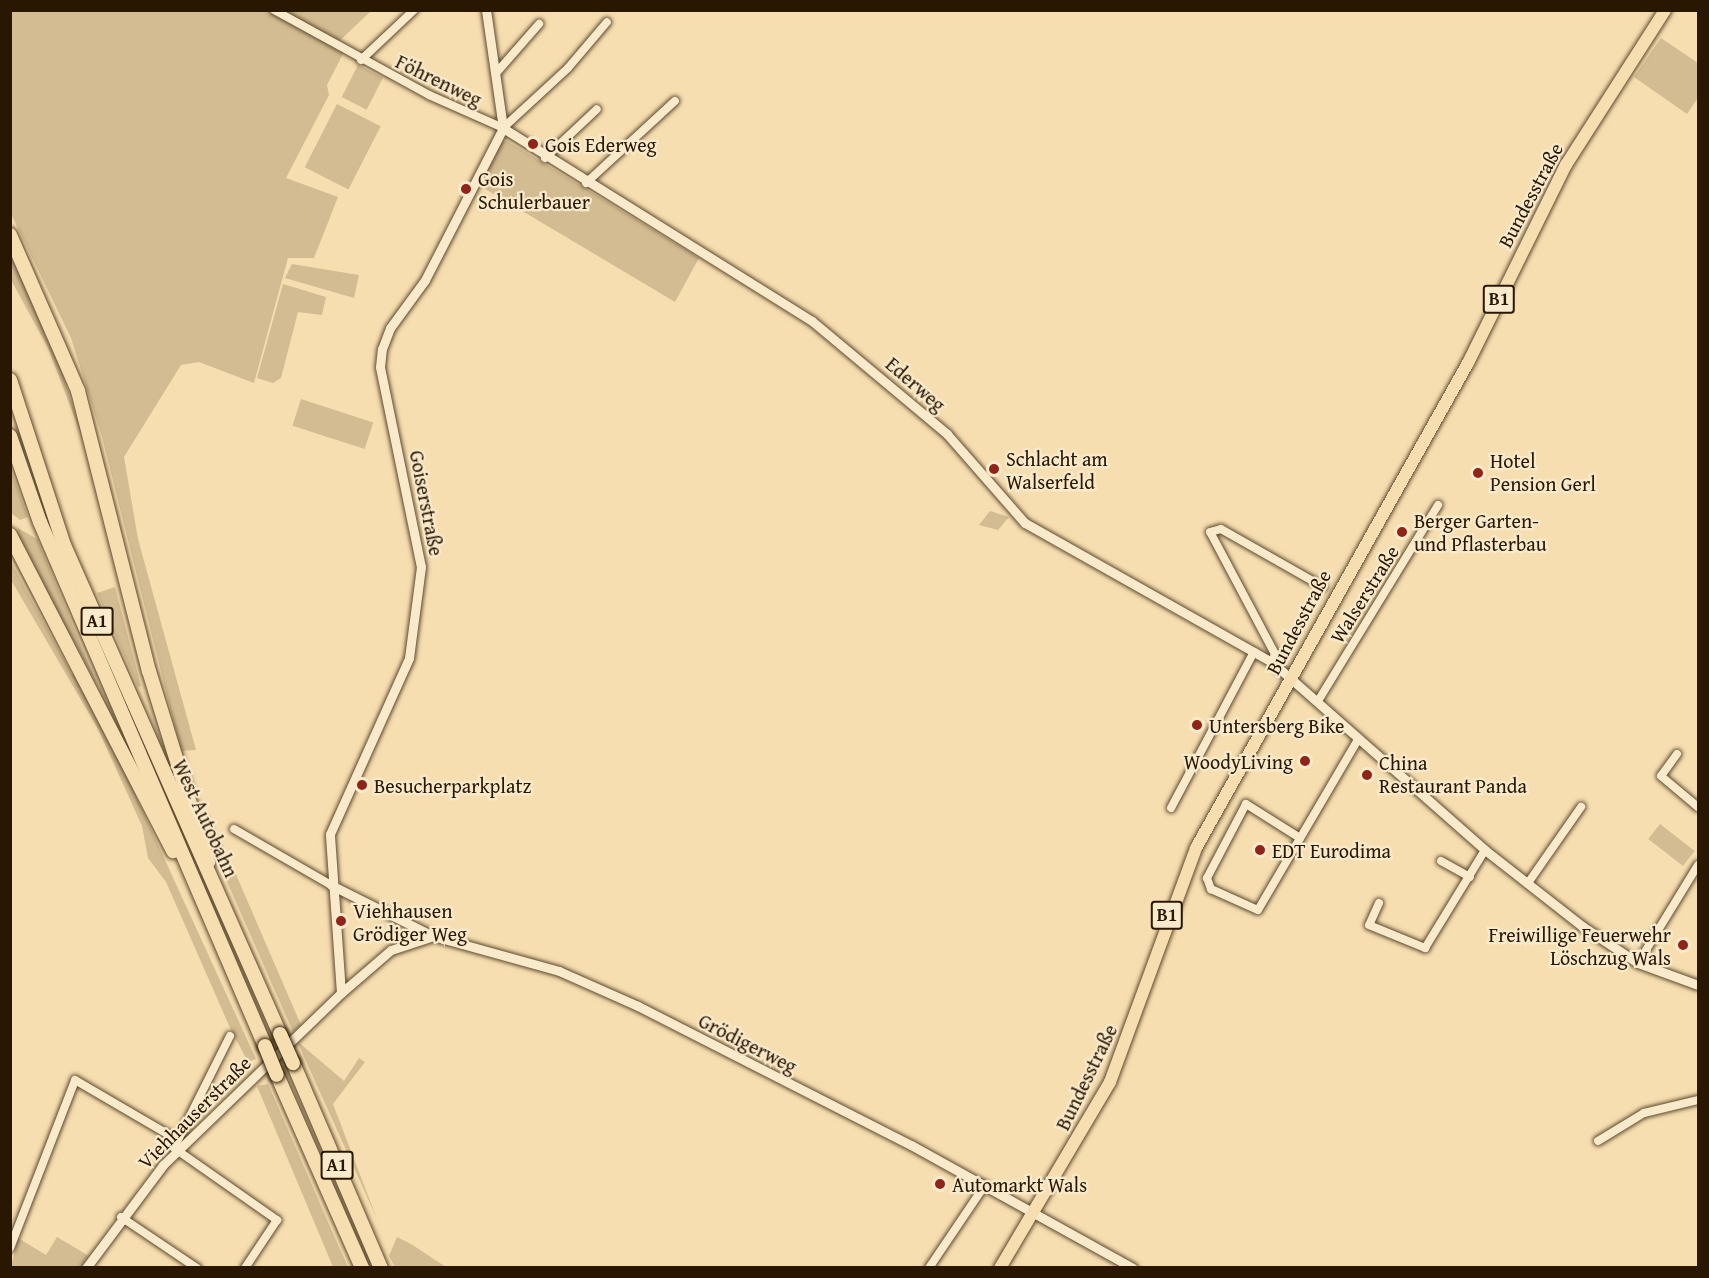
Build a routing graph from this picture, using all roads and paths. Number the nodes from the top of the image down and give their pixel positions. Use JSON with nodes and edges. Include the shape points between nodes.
{"nodes":[{"id":1,"x":274,"y":10,"type":"edge"},
{"id":2,"x":414,"y":10,"type":"edge"},
{"id":3,"x":486,"y":10,"type":"edge"},
{"id":4,"x":1665,"y":10,"type":"edge"},
{"id":5,"x":607,"y":22,"type":"dead end"},
{"id":6,"x":539,"y":24,"type":"dead end"},
{"id":7,"x":361,"y":60,"type":"junction"},
{"id":8,"x":496,"y":72,"type":"junction"},
{"id":9,"x":675,"y":101,"type":"dead end"},
{"id":10,"x":597,"y":109,"type":"dead end"},
{"id":11,"x":503,"y":128,"type":"junction"},
{"id":12,"x":545,"y":158,"type":"junction"},
{"id":13,"x":586,"y":183,"type":"junction"},
{"id":14,"x":10,"y":236,"type":"edge"},
{"id":15,"x":10,"y":380,"type":"edge"},
{"id":16,"x":10,"y":436,"type":"edge"},
{"id":17,"x":1438,"y":505,"type":"dead end"},
{"id":18,"x":10,"y":535,"type":"edge"},
{"id":19,"x":1323,"y":586,"type":"dead end"},
{"id":20,"x":1254,"y":652,"type":"junction"},
{"id":21,"x":1272,"y":662,"type":"junction"},
{"id":22,"x":1290,"y":679,"type":"junction"},
{"id":23,"x":1318,"y":701,"type":"junction"},
{"id":24,"x":1359,"y":738,"type":"junction"},
{"id":25,"x":1677,"y":754,"type":"dead end"},
{"id":26,"x":1581,"y":807,"type":"dead end"},
{"id":27,"x":1698,"y":807,"type":"edge"},
{"id":28,"x":1171,"y":808,"type":"dead end"},
{"id":29,"x":234,"y":829,"type":"dead end"},
{"id":30,"x":1300,"y":838,"type":"junction"},
{"id":31,"x":1485,"y":850,"type":"junction"},
{"id":32,"x":1441,"y":861,"type":"dead end"},
{"id":33,"x":1698,"y":866,"type":"edge"},
{"id":34,"x":209,"y":870,"type":"junction"},
{"id":35,"x":1470,"y":877,"type":"junction"},
{"id":36,"x":1528,"y":883,"type":"junction"},
{"id":37,"x":331,"y":885,"type":"junction"},
{"id":38,"x":197,"y":894,"type":"junction"},
{"id":39,"x":1379,"y":903,"type":"dead end"},
{"id":40,"x":432,"y":936,"type":"junction"},
{"id":41,"x":1638,"y":963,"type":"junction"},
{"id":42,"x":1698,"y":985,"type":"edge"},
{"id":43,"x":341,"y":993,"type":"junction"},
{"id":44,"x":231,"y":1036,"type":"dead end"},
{"id":45,"x":1698,"y":1100,"type":"edge"},
{"id":46,"x":176,"y":1139,"type":"junction"},
{"id":47,"x":1598,"y":1141,"type":"dead end"},
{"id":48,"x":176,"y":1152,"type":"junction"},
{"id":49,"x":985,"y":1185,"type":"junction"},
{"id":50,"x":1035,"y":1212,"type":"junction"},
{"id":51,"x":121,"y":1217,"type":"junction"},
{"id":52,"x":10,"y":1248,"type":"edge"},
{"id":53,"x":86,"y":1268,"type":"edge"},
{"id":54,"x":197,"y":1268,"type":"edge"},
{"id":55,"x":245,"y":1268,"type":"edge"},
{"id":56,"x":362,"y":1268,"type":"edge"},
{"id":57,"x":381,"y":1268,"type":"edge"},
{"id":58,"x":928,"y":1268,"type":"edge"},
{"id":59,"x":1000,"y":1268,"type":"edge"},
{"id":60,"x":1133,"y":1268,"type":"edge"}],
"edges":[{"from":1,"to":7,"type":"street","name":"Föhrenweg"},
{"from":2,"to":7,"type":"street","name":"Föhrenweg"},
{"from":3,"to":8,"type":"street"},
{"from":4,"to":22,"type":"main road","name":"Bundesstraße","number":"B1","via":[[1566,165],[1468,363]]},
{"from":5,"to":11,"type":"street","via":[[568,68]]},
{"from":6,"to":8,"type":"street"},
{"from":7,"to":11,"type":"street","name":"Föhrenweg"},
{"from":8,"to":11,"type":"street"},
{"from":9,"to":13,"type":"street"},
{"from":10,"to":12,"type":"street"},
{"from":11,"to":12,"type":"street","name":"Ederweg"},
{"from":11,"to":37,"type":"street","name":"Goiserstraße","via":[[425,280],[390,328],[382,349],[386,399],[415,519],[421,567],[418,617],[390,709],[332,824]]},
{"from":12,"to":13,"type":"street","name":"Ederweg"},
{"from":13,"to":20,"type":"street","name":"Ederweg","via":[[829,333],[947,434],[1025,523]]},
{"from":14,"to":34,"type":"highway","via":[[78,390],[152,681]]},
{"from":15,"to":34,"type":"highway","name":"West Autobahn","number":"A1","via":[[64,545]]},
{"from":16,"to":38,"type":"highway","name":"West Autobahn","number":"A1","via":[[40,522]]},
{"from":17,"to":23,"type":"street","name":"Walserstraße"},
{"from":18,"to":38,"type":"highway"},
{"from":19,"to":21,"type":"street","via":[[1221,529],[1210,532],[1275,654]]},
{"from":20,"to":21,"type":"street","name":"Ederweg"},
{"from":20,"to":28,"type":"street"},
{"from":21,"to":22,"type":"street","name":"Ederweg"},
{"from":22,"to":23,"type":"street"},
{"from":22,"to":50,"type":"main road","name":"Bundesstraße","number":"B1","via":[[1196,848],[1171,904],[1122,1055]]},
{"from":23,"to":24,"type":"street"},
{"from":24,"to":30,"type":"street"},
{"from":24,"to":31,"type":"street"},
{"from":25,"to":27,"type":"street","via":[[1661,776]]},
{"from":26,"to":36,"type":"street"},
{"from":29,"to":37,"type":"street"},
{"from":30,"to":30,"type":"street","via":[[1258,910],[1211,889],[1207,878],[1246,804]]},
{"from":31,"to":35,"type":"street"},
{"from":31,"to":36,"type":"street"},
{"from":32,"to":35,"type":"street"},
{"from":33,"to":41,"type":"street"},
{"from":34,"to":57,"type":"highway","name":"West Autobahn","number":"A1","bridge":true},
{"from":35,"to":39,"type":"street","via":[[1425,948],[1369,925]]},
{"from":36,"to":41,"type":"street"},
{"from":37,"to":40,"type":"street","name":"Grödigerweg"},
{"from":37,"to":43,"type":"street","name":"Goiserstraße"},
{"from":38,"to":56,"type":"highway","name":"West Autobahn","number":"A1","bridge":true},
{"from":40,"to":43,"type":"street","via":[[391,950]]},
{"from":40,"to":49,"type":"street","name":"Grödigerweg","via":[[559,970]]},
{"from":41,"to":42,"type":"street"},
{"from":43,"to":48,"type":"street","name":"Viehhauserstraße"},
{"from":44,"to":46,"type":"street"},
{"from":45,"to":47,"type":"street","via":[[1644,1113]]},
{"from":46,"to":48,"type":"street"},
{"from":46,"to":52,"type":"street","via":[[75,1080]]},
{"from":48,"to":51,"type":"street","name":"Viehhauserstraße"},
{"from":48,"to":55,"type":"street","via":[[277,1220]]},
{"from":49,"to":50,"type":"street","name":"Grödigerweg"},
{"from":49,"to":58,"type":"street"},
{"from":50,"to":59,"type":"main road","name":"Bundesstraße","number":"B1"},
{"from":50,"to":60,"type":"street","name":"Grödigerweg"},
{"from":51,"to":53,"type":"street","name":"Viehhauserstraße"},
{"from":51,"to":54,"type":"street"}]}
